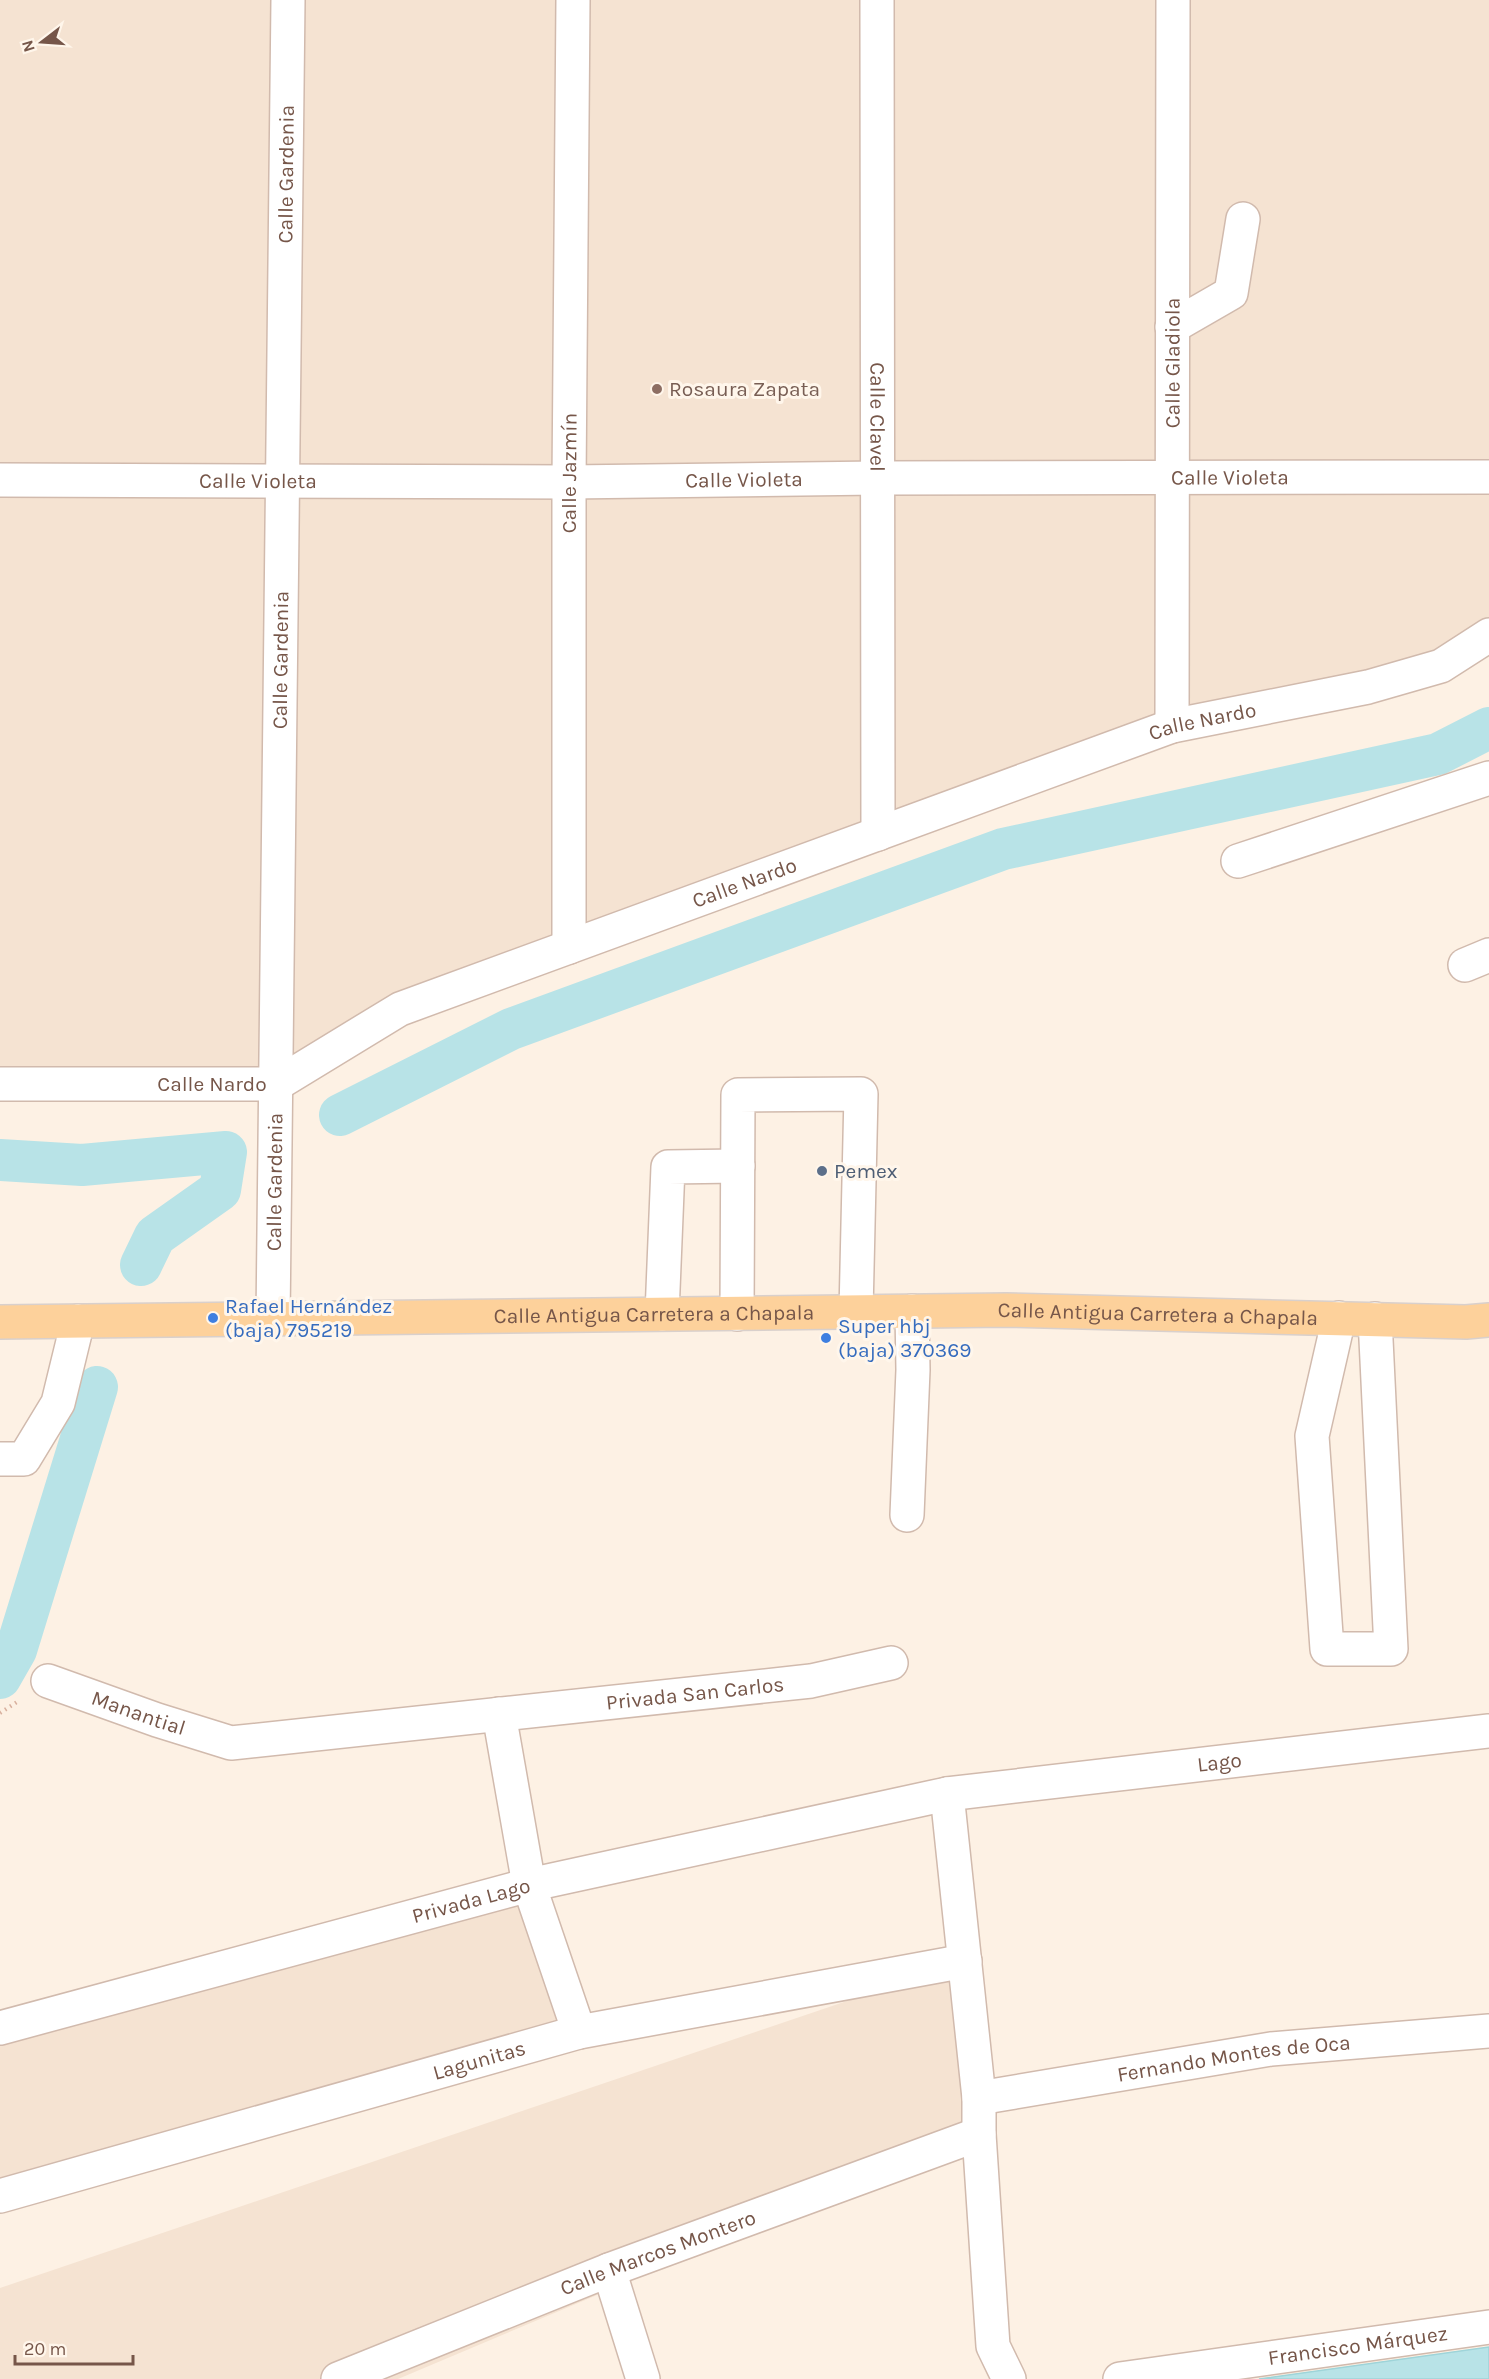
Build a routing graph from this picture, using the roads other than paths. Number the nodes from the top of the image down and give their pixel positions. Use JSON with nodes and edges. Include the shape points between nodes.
{"nodes":[{"id":1,"x":288,"y":0,"type":"edge"},
{"id":2,"x":573,"y":0,"type":"edge"},
{"id":3,"x":877,"y":0,"type":"edge"},
{"id":4,"x":1173,"y":0,"type":"edge"},
{"id":5,"x":1243,"y":219,"type":"dead end"},
{"id":6,"x":1172,"y":327,"type":"junction"},
{"id":7,"x":1489,"y":477,"type":"edge"},
{"id":8,"x":878,"y":478,"type":"junction"},
{"id":9,"x":1172,"y":478,"type":"junction"},
{"id":10,"x":0,"y":480,"type":"edge"},
{"id":11,"x":283,"y":480,"type":"junction"},
{"id":12,"x":569,"y":482,"type":"junction"},
{"id":13,"x":1489,"y":635,"type":"edge"},
{"id":14,"x":1172,"y":726,"type":"junction"},
{"id":15,"x":1489,"y":778,"type":"edge"},
{"id":16,"x":878,"y":834,"type":"junction"},
{"id":17,"x":1238,"y":861,"type":"dead end"},
{"id":18,"x":569,"y":947,"type":"junction"},
{"id":19,"x":0,"y":1084,"type":"edge"},
{"id":20,"x":277,"y":1084,"type":"junction"},
{"id":21,"x":738,"y":1166,"type":"junction"},
{"id":22,"x":912,"y":1311,"type":"junction"},
{"id":23,"x":856,"y":1312,"type":"junction"},
{"id":24,"x":662,"y":1314,"type":"junction"},
{"id":25,"x":737,"y":1314,"type":"junction"},
{"id":26,"x":1339,"y":1318,"type":"junction"},
{"id":27,"x":1375,"y":1319,"type":"junction"},
{"id":28,"x":78,"y":1320,"type":"junction"},
{"id":29,"x":273,"y":1320,"type":"junction"},
{"id":30,"x":1489,"y":1320,"type":"edge"},
{"id":31,"x":0,"y":1322,"type":"edge"},
{"id":32,"x":0,"y":1459,"type":"edge"},
{"id":33,"x":907,"y":1515,"type":"dead end"},
{"id":34,"x":891,"y":1663,"type":"dead end"},
{"id":35,"x":48,"y":1681,"type":"dead end"},
{"id":36,"x":499,"y":1714,"type":"junction"},
{"id":37,"x":1489,"y":1731,"type":"edge"},
{"id":38,"x":231,"y":1743,"type":"joint"},
{"id":39,"x":947,"y":1794,"type":"junction"},
{"id":40,"x":529,"y":1885,"type":"junction"},
{"id":41,"x":965,"y":1961,"type":"junction"},
{"id":42,"x":0,"y":2028,"type":"edge"},
{"id":43,"x":1489,"y":2031,"type":"edge"},
{"id":44,"x":579,"y":2032,"type":"junction"},
{"id":45,"x":979,"y":2098,"type":"junction"},
{"id":46,"x":979,"y":2134,"type":"junction"},
{"id":47,"x":0,"y":2193,"type":"edge"},
{"id":48,"x":609,"y":2270,"type":"junction"},
{"id":49,"x":1489,"y":2326,"type":"edge"},
{"id":50,"x":338,"y":2379,"type":"edge"},
{"id":51,"x":643,"y":2379,"type":"edge"},
{"id":52,"x":1009,"y":2379,"type":"edge"},
{"id":53,"x":1120,"y":2379,"type":"edge"}],
"edges":[{"from":1,"to":11,"type":"street","name":"Calle Gardenia"},
{"from":2,"to":12,"type":"street","name":"Calle Jazmín"},
{"from":3,"to":8,"type":"street","name":"Calle Clavel"},
{"from":4,"to":6,"type":"street","name":"Calle Gladiola"},
{"from":5,"to":6,"type":"street","via":[[1231,293]]},
{"from":6,"to":9,"type":"street","name":"Calle Gladiola"},
{"from":7,"to":9,"type":"street","name":"Calle Violeta"},
{"from":8,"to":9,"type":"street","name":"Calle Violeta"},
{"from":8,"to":12,"type":"street","name":"Calle Violeta"},
{"from":8,"to":16,"type":"street","name":"Calle Clavel"},
{"from":9,"to":14,"type":"street","name":"Calle Gladiola"},
{"from":10,"to":11,"type":"street","name":"Calle Violeta"},
{"from":11,"to":12,"type":"street","name":"Calle Violeta"},
{"from":11,"to":20,"type":"street","name":"Calle Gardenia"},
{"from":12,"to":18,"type":"street","name":"Calle Jazmín"},
{"from":13,"to":14,"type":"street","name":"Calle Nardo","via":[[1431,669],[1368,687]]},
{"from":14,"to":16,"type":"street","name":"Calle Nardo"},
{"from":15,"to":17,"type":"street"},
{"from":16,"to":18,"type":"street","name":"Calle Nardo"},
{"from":18,"to":20,"type":"street","name":"Calle Nardo","via":[[400,1009]]},
{"from":19,"to":20,"type":"street","name":"Calle Nardo"},
{"from":20,"to":29,"type":"street","name":"Calle Gardenia"},
{"from":21,"to":23,"type":"street","via":[[738,1095],[861,1094]]},
{"from":21,"to":24,"type":"street","via":[[668,1167]]},
{"from":21,"to":25,"type":"street"},
{"from":22,"to":23,"type":"main road","name":"Calle Antigua Carretera a Chapala"},
{"from":22,"to":26,"type":"main road","name":"Calle Antigua Carretera a Chapala"},
{"from":22,"to":33,"type":"street"},
{"from":23,"to":25,"type":"main road","name":"Calle Antigua Carretera a Chapala"},
{"from":24,"to":25,"type":"main road","name":"Calle Antigua Carretera a Chapala"},
{"from":24,"to":29,"type":"main road","name":"Calle Antigua Carretera a Chapala"},
{"from":26,"to":27,"type":"main road","name":"Calle Antigua Carretera a Chapala"},
{"from":26,"to":27,"type":"street","via":[[1312,1436],[1328,1649],[1391,1649]]},
{"from":27,"to":30,"type":"main road","name":"Calle Antigua Carretera a Chapala"},
{"from":28,"to":29,"type":"main road","name":"Calle Antigua Carretera a Chapala"},
{"from":28,"to":31,"type":"main road","name":"Calle Antigua Carretera a Chapala"},
{"from":28,"to":32,"type":"street","via":[[58,1403],[24,1459]]},
{"from":34,"to":36,"type":"street","name":"Privada San Carlos","via":[[811,1681]]},
{"from":35,"to":38,"type":"street","name":"Manantial"},
{"from":36,"to":38,"type":"street","name":"Privada San Carlos"},
{"from":36,"to":40,"type":"street"},
{"from":37,"to":39,"type":"street","name":"Lago"},
{"from":39,"to":40,"type":"street","name":"Privada Lago"},
{"from":39,"to":41,"type":"street"},
{"from":40,"to":42,"type":"street","name":"Privada Lago"},
{"from":40,"to":44,"type":"street"},
{"from":41,"to":44,"type":"street","name":"Lagunitas"},
{"from":41,"to":45,"type":"street"},
{"from":43,"to":45,"type":"street","name":"Fernando Montes de Oca","via":[[1271,2049]]},
{"from":44,"to":47,"type":"street","name":"Lagunitas"},
{"from":45,"to":46,"type":"street"},
{"from":46,"to":48,"type":"street","name":"Calle Marcos Montero"},
{"from":46,"to":52,"type":"street","via":[[993,2346]]},
{"from":48,"to":50,"type":"street","name":"Calle Marcos Montero"},
{"from":48,"to":51,"type":"street"},
{"from":49,"to":53,"type":"street","name":"Francisco Márquez"}]}
